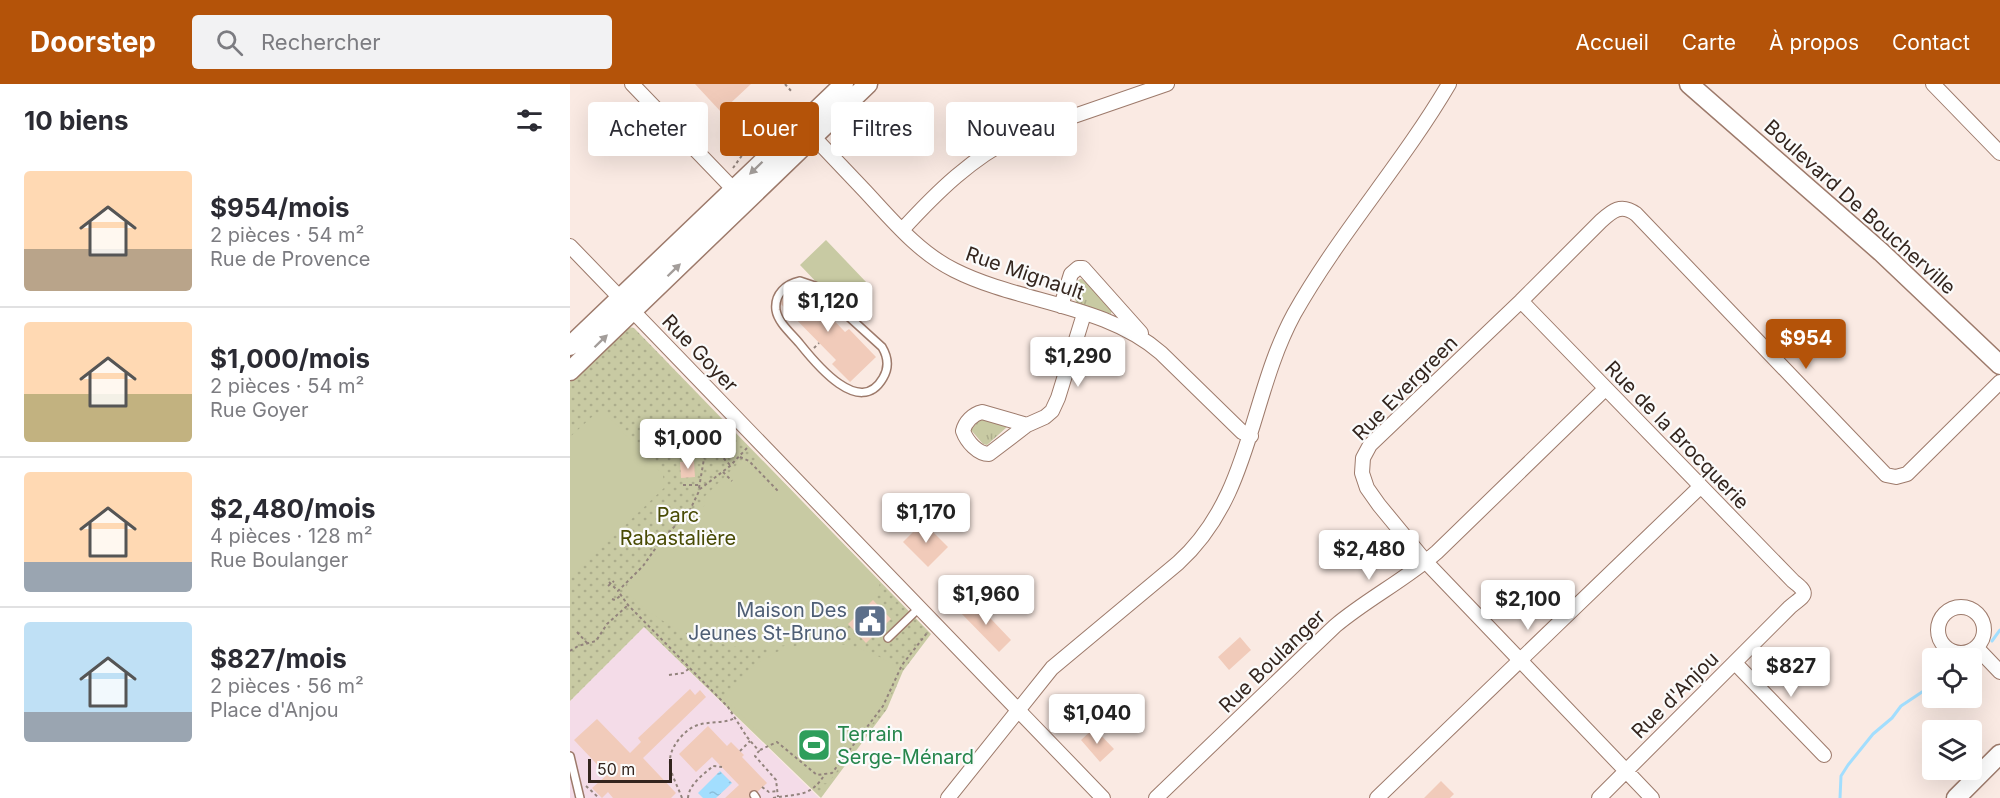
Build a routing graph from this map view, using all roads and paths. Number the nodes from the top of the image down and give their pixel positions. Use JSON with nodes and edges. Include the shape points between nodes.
{"nodes":[{"id":1,"x":632,"y":84,"type":"edge"},
{"id":2,"x":784,"y":84,"type":"edge"},
{"id":3,"x":844,"y":84,"type":"edge"},
{"id":4,"x":868,"y":84,"type":"edge"},
{"id":5,"x":1167,"y":84,"type":"edge"},
{"id":6,"x":1449,"y":84,"type":"edge"},
{"id":7,"x":1689,"y":84,"type":"edge"},
{"id":8,"x":1933,"y":84,"type":"edge"},
{"id":9,"x":792,"y":92,"type":"dead end"},
{"id":10,"x":819,"y":116,"type":"edge"},
{"id":11,"x":819,"y":122,"type":"edge"},
{"id":12,"x":819,"y":144,"type":"edge"},
{"id":13,"x":2000,"y":153,"type":"edge"},
{"id":14,"x":743,"y":156,"type":"edge"},
{"id":15,"x":776,"y":156,"type":"edge"},
{"id":16,"x":737,"y":188,"type":"junction"},
{"id":17,"x":902,"y":230,"type":"junction"},
{"id":18,"x":570,"y":246,"type":"edge"},
{"id":19,"x":1521,"y":301,"type":"junction"},
{"id":20,"x":626,"y":304,"type":"junction"},
{"id":21,"x":1061,"y":306,"type":"junction"},
{"id":22,"x":1084,"y":314,"type":"junction"},
{"id":23,"x":1149,"y":342,"type":"junction"},
{"id":24,"x":570,"y":346,"type":"edge"},
{"id":25,"x":808,"y":354,"type":"joint"},
{"id":26,"x":2000,"y":365,"type":"edge"},
{"id":27,"x":570,"y":370,"type":"edge"},
{"id":28,"x":2000,"y":382,"type":"edge"},
{"id":29,"x":1605,"y":389,"type":"junction"},
{"id":30,"x":1027,"y":425,"type":"dead end"},
{"id":31,"x":1251,"y":436,"type":"junction"},
{"id":32,"x":749,"y":445,"type":"dead end"},
{"id":33,"x":740,"y":457,"type":"junction"},
{"id":34,"x":730,"y":466,"type":"junction"},
{"id":35,"x":723,"y":472,"type":"junction"},
{"id":36,"x":732,"y":481,"type":"dead end"},
{"id":37,"x":682,"y":485,"type":"dead end"},
{"id":38,"x":699,"y":487,"type":"junction"},
{"id":39,"x":1700,"y":487,"type":"junction"},
{"id":40,"x":778,"y":491,"type":"dead end"},
{"id":41,"x":1426,"y":561,"type":"junction"},
{"id":42,"x":614,"y":581,"type":"dead end"},
{"id":43,"x":618,"y":591,"type":"junction"},
{"id":44,"x":620,"y":595,"type":"junction"},
{"id":45,"x":1804,"y":595,"type":"joint"},
{"id":46,"x":612,"y":599,"type":"dead end"},
{"id":47,"x":628,"y":605,"type":"junction"},
{"id":48,"x":919,"y":608,"type":"junction"},
{"id":49,"x":929,"y":631,"type":"dead end"},
{"id":50,"x":578,"y":632,"type":"dead end"},
{"id":51,"x":888,"y":638,"type":"dead end"},
{"id":52,"x":587,"y":644,"type":"junction"},
{"id":53,"x":570,"y":651,"type":"edge"},
{"id":54,"x":1982,"y":653,"type":"edge"},
{"id":55,"x":1520,"y":660,"type":"junction"},
{"id":56,"x":1735,"y":663,"type":"junction"},
{"id":57,"x":690,"y":668,"type":"junction"},
{"id":58,"x":2000,"y":672,"type":"edge"},
{"id":59,"x":669,"y":675,"type":"dead end"},
{"id":60,"x":1017,"y":710,"type":"junction"},
{"id":61,"x":735,"y":718,"type":"junction"},
{"id":62,"x":750,"y":741,"type":"junction"},
{"id":63,"x":740,"y":751,"type":"dead end"},
{"id":64,"x":759,"y":751,"type":"junction"},
{"id":65,"x":2000,"y":754,"type":"edge"},
{"id":66,"x":1824,"y":755,"type":"dead end"},
{"id":67,"x":570,"y":756,"type":"edge"},
{"id":68,"x":722,"y":767,"type":"dead end"},
{"id":69,"x":1627,"y":771,"type":"junction"},
{"id":70,"x":825,"y":774,"type":"junction"},
{"id":71,"x":762,"y":787,"type":"dead end"},
{"id":72,"x":778,"y":791,"type":"junction"},
{"id":73,"x":778,"y":797,"type":"edge"},
{"id":74,"x":582,"y":798,"type":"edge"},
{"id":75,"x":682,"y":798,"type":"edge"},
{"id":76,"x":688,"y":798,"type":"edge"},
{"id":77,"x":773,"y":798,"type":"edge"},
{"id":78,"x":948,"y":798,"type":"edge"},
{"id":79,"x":1103,"y":798,"type":"edge"},
{"id":80,"x":1156,"y":798,"type":"edge"},
{"id":81,"x":1377,"y":798,"type":"edge"},
{"id":82,"x":1599,"y":798,"type":"edge"},
{"id":83,"x":1652,"y":798,"type":"edge"},
{"id":84,"x":1956,"y":798,"type":"edge"}],
"edges":[{"from":1,"to":16,"type":"street"},
{"from":2,"to":9,"type":"path"},
{"from":3,"to":10,"type":"street"},
{"from":4,"to":11,"type":"street"},
{"from":5,"to":17,"type":"street","via":[[999,144],[963,170]]},
{"from":6,"to":31,"type":"street","via":[[1295,313],[1272,363]]},
{"from":7,"to":26,"type":"street","name":"Boulevard De Boucherville","via":[[1888,259]]},
{"from":8,"to":13,"type":"street"},
{"from":12,"to":17,"type":"street","name":"Rue Mignault"},
{"from":14,"to":16,"type":"path"},
{"from":15,"to":16,"type":"street"},
{"from":16,"to":20,"type":"street"},
{"from":17,"to":21,"type":"street","name":"Rue Mignault","via":[[925,252],[954,270]]},
{"from":18,"to":20,"type":"street","name":"Rue Goyer"},
{"from":19,"to":28,"type":"street","name":"Rue Evergreen","via":[[1611,212],[1630,210],[1886,475],[1896,477],[1907,474]]},
{"from":19,"to":29,"type":"street","name":"Rue de la Brocquerie"},
{"from":19,"to":41,"type":"street","name":"Rue Evergreen","via":[[1365,453],[1362,473],[1367,488]]},
{"from":20,"to":24,"type":"street"},
{"from":27,"to":20,"type":"street","one_way":true},
{"from":20,"to":48,"type":"street","name":"Rue Goyer"},
{"from":21,"to":22,"type":"street","name":"Rue Mignault"},
{"from":21,"to":23,"type":"street","via":[[1072,272],[1083,268]]},
{"from":22,"to":23,"type":"street","name":"Rue Mignault"},
{"from":22,"to":30,"type":"street","via":[[1055,406],[1046,417]]},
{"from":23,"to":31,"type":"street","name":"Rue Mignault","via":[[1242,432]]},
{"from":25,"to":25,"type":"lane","via":[[834,380],[855,392],[876,387],[887,368],[886,355],[877,342],[815,286],[800,281],[782,290],[776,308]]},
{"from":29,"to":39,"type":"street","name":"Rue de la Brocquerie"},
{"from":29,"to":41,"type":"street","name":"Rue Boulanger"},
{"from":31,"to":60,"type":"street","via":[[1225,500],[1201,539],[1178,563],[1062,659]]},
{"from":32,"to":33,"type":"path"},
{"from":33,"to":34,"type":"path"},
{"from":33,"to":40,"type":"path","via":[[749,461]]},
{"from":34,"to":35,"type":"path"},
{"from":34,"to":38,"type":"path","via":[[707,441]]},
{"from":35,"to":36,"type":"path"},
{"from":35,"to":38,"type":"path"},
{"from":37,"to":38,"type":"path"},
{"from":38,"to":43,"type":"path","via":[[690,510]]},
{"from":39,"to":45,"type":"street","name":"Rue de la Brocquerie"},
{"from":39,"to":55,"type":"street"},
{"from":41,"to":55,"type":"street","name":"Rue Evergreen"},
{"from":41,"to":80,"type":"street","name":"Rue Boulanger","via":[[1335,626]]},
{"from":42,"to":43,"type":"path","via":[[609,584]]},
{"from":43,"to":44,"type":"path"},
{"from":44,"to":46,"type":"path"},
{"from":44,"to":47,"type":"path"},
{"from":45,"to":56,"type":"street","name":"Rue d'Anjou"},
{"from":47,"to":52,"type":"path","via":[[607,624],[596,641]]},
{"from":47,"to":57,"type":"path"},
{"from":48,"to":51,"type":"lane"},
{"from":48,"to":60,"type":"street","name":"Rue Goyer"},
{"from":49,"to":70,"type":"path","via":[[902,665],[883,706],[832,773]]},
{"from":50,"to":52,"type":"path"},
{"from":52,"to":53,"type":"path"},
{"from":54,"to":58,"type":"street"},
{"from":55,"to":69,"type":"street","name":"Rue Evergreen"},
{"from":55,"to":81,"type":"street"},
{"from":56,"to":66,"type":"street"},
{"from":56,"to":69,"type":"street","name":"Rue d'Anjou"},
{"from":57,"to":59,"type":"path"},
{"from":57,"to":61,"type":"path"},
{"from":60,"to":78,"type":"street"},
{"from":60,"to":79,"type":"street","name":"Rue Goyer"},
{"from":61,"to":62,"type":"path"},
{"from":61,"to":75,"type":"path","via":[[690,728],[672,748],[669,763]]},
{"from":62,"to":63,"type":"path"},
{"from":62,"to":64,"type":"path"},
{"from":64,"to":70,"type":"path","via":[[777,742],[817,775]]},
{"from":64,"to":72,"type":"path","via":[[755,756],[774,777]]},
{"from":65,"to":84,"type":"street"},
{"from":67,"to":74,"type":"lane"},
{"from":68,"to":76,"type":"path","via":[[713,766],[689,790]]},
{"from":69,"to":82,"type":"street","name":"Rue d'Anjou"},
{"from":69,"to":83,"type":"street","name":"Rue Evergreen"},
{"from":70,"to":73,"type":"path","via":[[810,793]]},
{"from":71,"to":72,"type":"path","via":[[769,792]]},
{"from":72,"to":73,"type":"path"},
{"from":73,"to":77,"type":"path"}]}
